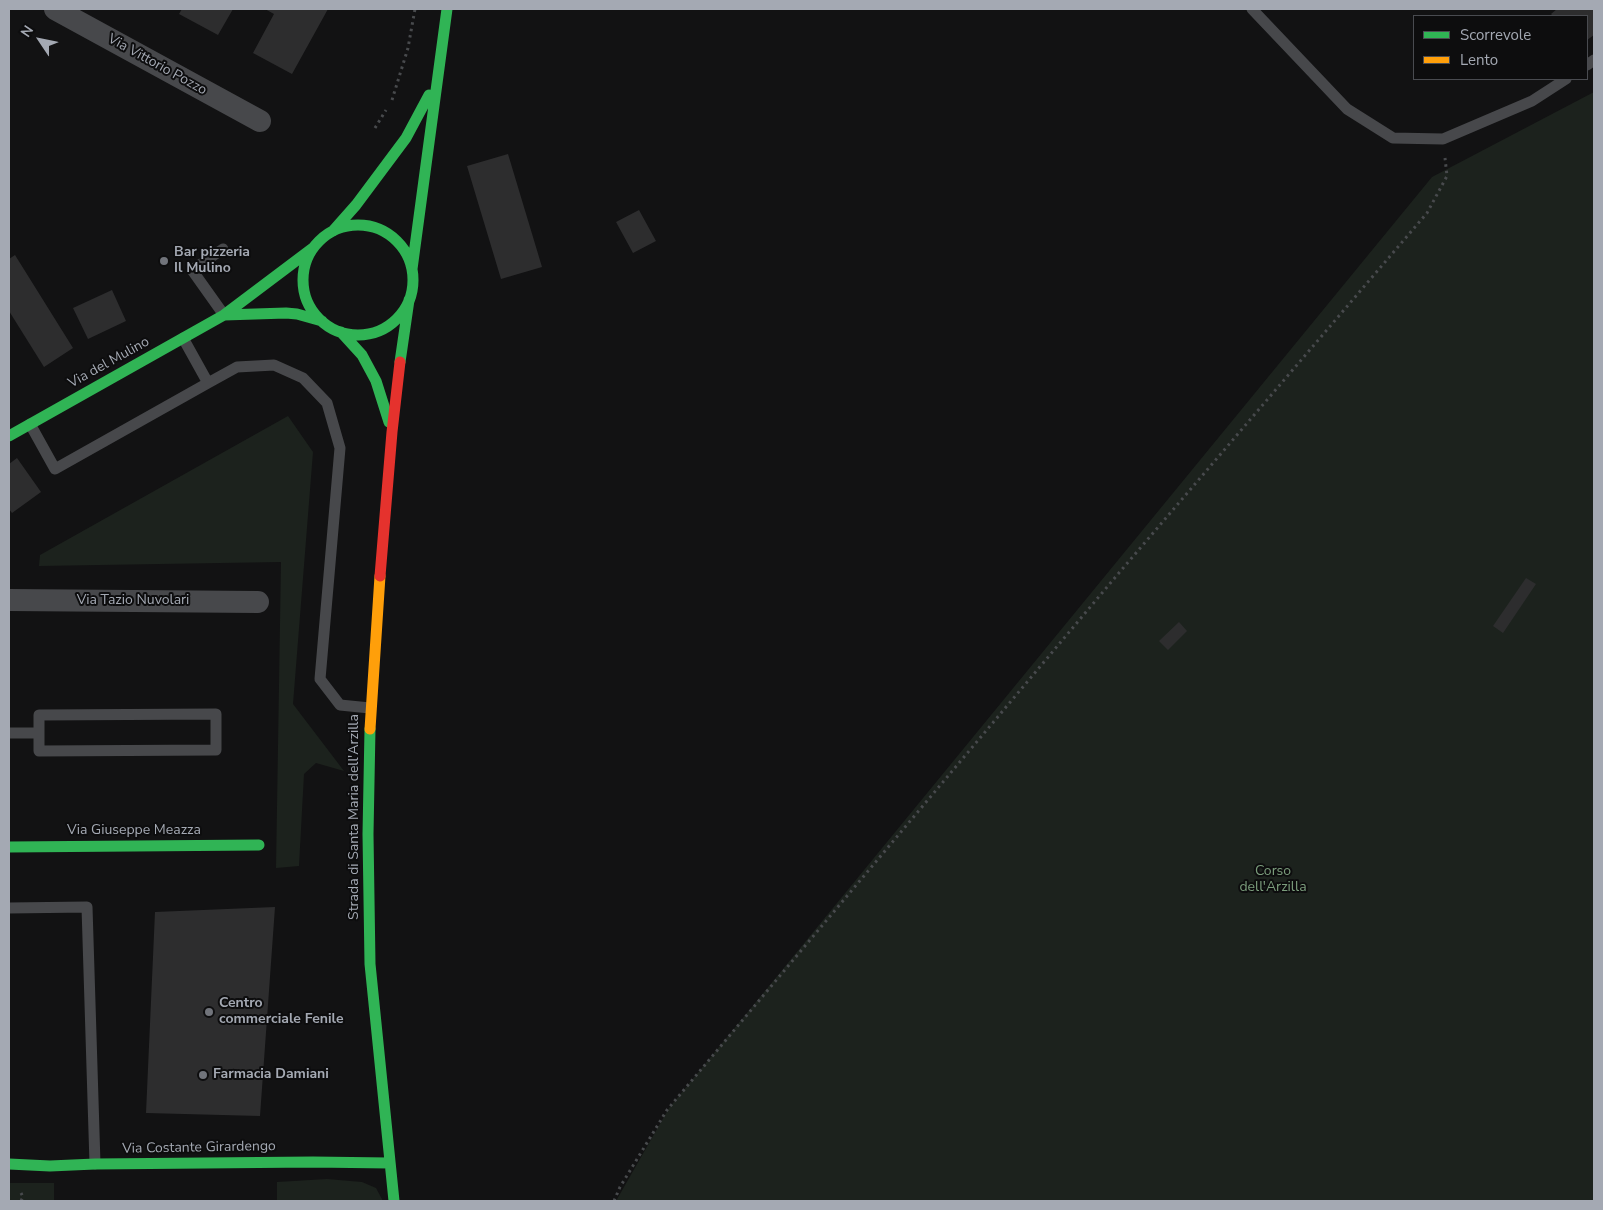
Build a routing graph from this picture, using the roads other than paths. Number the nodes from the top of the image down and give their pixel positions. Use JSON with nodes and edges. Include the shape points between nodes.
{"nodes":[{"id":1,"x":55,"y":9,"type":"edge"},
{"id":2,"x":447,"y":9,"type":"edge"},
{"id":3,"x":1252,"y":9,"type":"edge"},
{"id":4,"x":1564,"y":80,"type":"edge"},
{"id":5,"x":436,"y":83,"type":"junction"},
{"id":6,"x":260,"y":121,"type":"dead end"},
{"id":7,"x":333,"y":231,"type":"junction"},
{"id":8,"x":313,"y":248,"type":"junction"},
{"id":9,"x":223,"y":249,"type":"dead end"},
{"id":10,"x":412,"y":269,"type":"junction"},
{"id":11,"x":410,"y":300,"type":"junction"},
{"id":12,"x":224,"y":315,"type":"junction"},
{"id":13,"x":322,"y":321,"type":"junction"},
{"id":14,"x":341,"y":332,"type":"junction"},
{"id":15,"x":183,"y":338,"type":"junction"},
{"id":16,"x":208,"y":383,"type":"junction"},
{"id":17,"x":30,"y":424,"type":"junction"},
{"id":18,"x":392,"y":432,"type":"junction"},
{"id":19,"x":9,"y":436,"type":"edge"},
{"id":20,"x":9,"y":600,"type":"edge"},
{"id":21,"x":258,"y":602,"type":"dead end"},
{"id":22,"x":370,"y":708,"type":"junction"},
{"id":23,"x":9,"y":732,"type":"edge"},
{"id":24,"x":39,"y":733,"type":"junction"},
{"id":25,"x":259,"y":845,"type":"dead end"},
{"id":26,"x":9,"y":846,"type":"edge"},
{"id":27,"x":9,"y":908,"type":"edge"},
{"id":28,"x":389,"y":1163,"type":"junction"},
{"id":29,"x":9,"y":1164,"type":"edge"},
{"id":30,"x":95,"y":1164,"type":"junction"},
{"id":31,"x":394,"y":1201,"type":"edge"}],
"edges":[{"from":1,"to":6,"type":"street","name":"Via Vittorio Pozzo"},
{"from":2,"to":5,"type":"main road","name":"Strada di Santa Maria dell'Arzilla"},
{"from":3,"to":4,"type":"lane","via":[[1347,109],[1393,138],[1443,139],[1532,101]]},
{"from":5,"to":7,"type":"main road","name":"Strada di Santa Maria dell'Arzilla","via":[[406,138]]},
{"from":5,"to":10,"type":"main road","name":"Strada di Santa Maria dell'Arzilla"},
{"from":7,"to":8,"type":"main road","name":"Strada di Santa Maria dell'Arzilla"},
{"from":7,"to":10,"type":"main road","name":"Strada di Santa Maria dell'Arzilla","via":[[349,225],[366,225],[382,230],[407,253]]},
{"from":8,"to":12,"type":"main road","name":"Via del Mulino"},
{"from":8,"to":13,"type":"main road","name":"Strada di Santa Maria dell'Arzilla","via":[[306,263],[304,279],[306,295]]},
{"from":9,"to":12,"type":"lane","via":[[192,270]]},
{"from":10,"to":11,"type":"main road","name":"Strada di Santa Maria dell'Arzilla"},
{"from":11,"to":14,"type":"main road","name":"Strada di Santa Maria dell'Arzilla","via":[[395,320],[374,332],[358,335]]},
{"from":11,"to":18,"type":"main road","name":"Strada di Santa Maria dell'Arzilla"},
{"from":12,"to":13,"type":"main road","name":"Via del Mulino","via":[[286,313]]},
{"from":12,"to":15,"type":"main road","name":"Via del Mulino"},
{"from":13,"to":14,"type":"main road","name":"Strada di Santa Maria dell'Arzilla"},
{"from":14,"to":18,"type":"main road","name":"Strada di Santa Maria dell'Arzilla","via":[[362,355],[376,381]]},
{"from":15,"to":16,"type":"lane"},
{"from":15,"to":17,"type":"main road","name":"Via del Mulino"},
{"from":16,"to":17,"type":"lane","via":[[55,469]]},
{"from":16,"to":22,"type":"lane","via":[[237,367],[274,364],[303,378],[327,403],[340,448],[320,679],[340,705]]},
{"from":17,"to":19,"type":"main road","name":"Via del Mulino"},
{"from":18,"to":22,"type":"main road","name":"Strada di Santa Maria dell'Arzilla"},
{"from":20,"to":21,"type":"street","name":"Via Tazio Nuvolari"},
{"from":22,"to":28,"type":"main road","name":"Strada di Santa Maria dell'Arzilla","via":[[370,964]]},
{"from":23,"to":24,"type":"lane"},
{"from":24,"to":24,"type":"lane","via":[[39,751],[216,750],[216,714],[39,715]]},
{"from":25,"to":26,"type":"main road","name":"Via Giuseppe Meazza"},
{"from":27,"to":30,"type":"lane","via":[[87,907]]},
{"from":28,"to":30,"type":"main road","name":"Via Costante Girardengo"},
{"from":28,"to":31,"type":"main road","name":"Strada di Santa Maria dell'Arzilla"},
{"from":29,"to":30,"type":"main road","name":"Via Costante Girardengo"}]}
